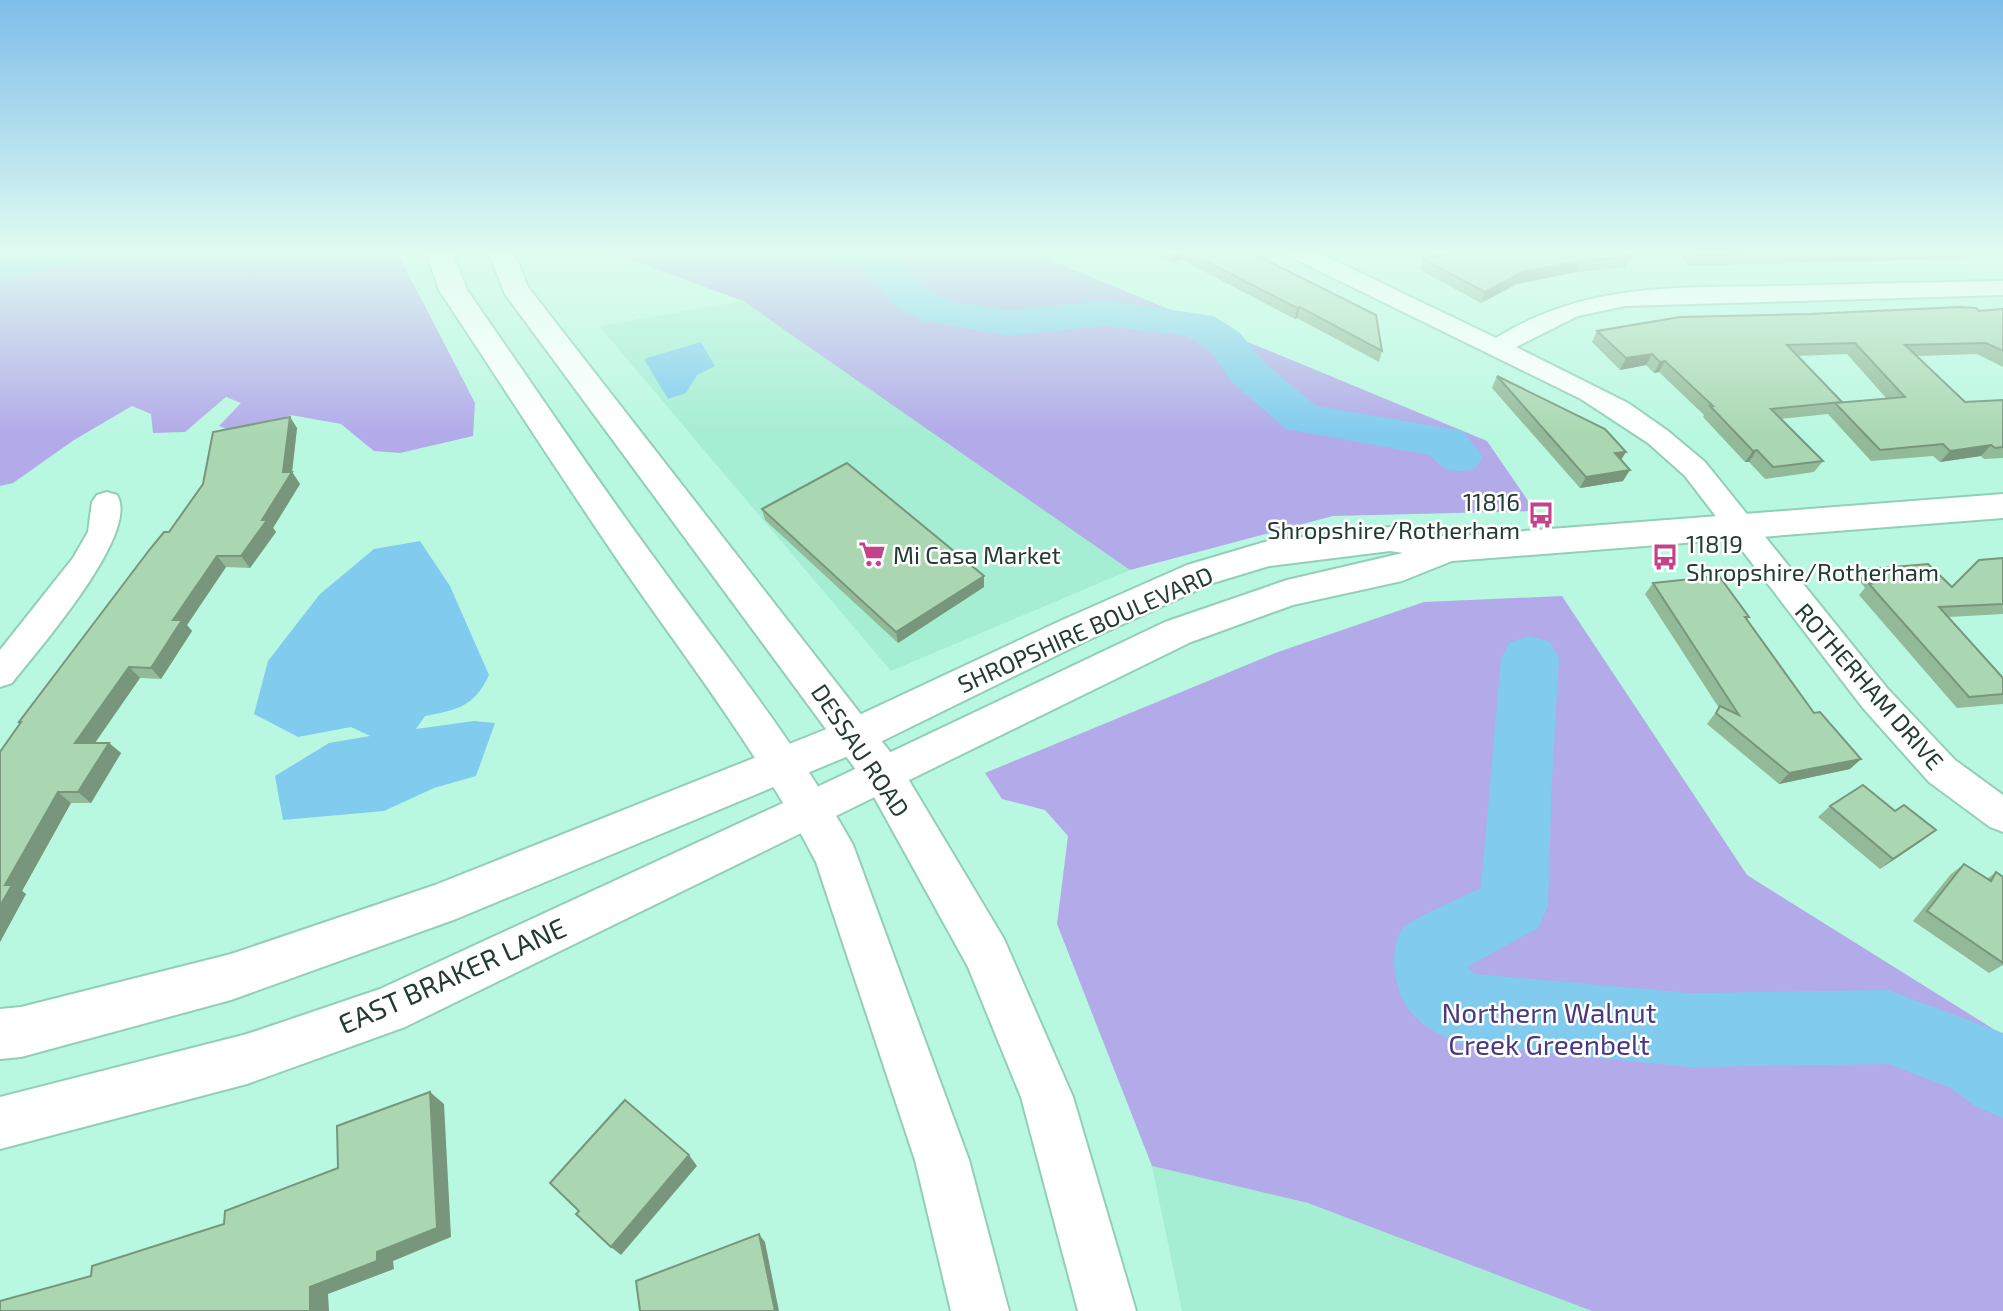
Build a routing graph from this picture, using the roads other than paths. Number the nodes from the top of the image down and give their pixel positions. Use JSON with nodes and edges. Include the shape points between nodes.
{"nodes":[{"id":1,"x":469,"y":313,"type":"edge"},
{"id":2,"x":534,"y":313,"type":"edge"},
{"id":3,"x":1428,"y":313,"type":"edge"},
{"id":4,"x":1560,"y":313,"type":"edge"},
{"id":5,"x":1499,"y":347,"type":"junction"},
{"id":6,"x":107,"y":502,"type":"dead end"},
{"id":7,"x":2003,"y":506,"type":"edge"},
{"id":8,"x":1740,"y":528,"type":"junction"},
{"id":9,"x":1447,"y":549,"type":"junction"},
{"id":10,"x":0,"y":674,"type":"edge"},
{"id":11,"x":856,"y":735,"type":"junction"},
{"id":12,"x":781,"y":765,"type":"junction"},
{"id":13,"x":883,"y":774,"type":"junction"},
{"id":14,"x":811,"y":810,"type":"junction"},
{"id":15,"x":2003,"y":816,"type":"edge"},
{"id":16,"x":0,"y":1034,"type":"edge"},
{"id":17,"x":0,"y":1123,"type":"edge"},
{"id":18,"x":981,"y":1311,"type":"edge"},
{"id":19,"x":1107,"y":1311,"type":"edge"}],
"edges":[{"from":1,"to":12,"type":"street"},
{"from":2,"to":11,"type":"street","name":"DESSAU ROAD"},
{"from":3,"to":5,"type":"street","name":"ROTHERHAM DRIVE"},
{"from":4,"to":5,"type":"street"},
{"from":5,"to":8,"type":"street","name":"ROTHERHAM DRIVE","via":[[1631,415],[1665,440],[1695,469]]},
{"from":6,"to":10,"type":"street","via":[[103,532],[85,565]]},
{"from":7,"to":8,"type":"street","name":"SHROPSHIRE BOULEVARD"},
{"from":8,"to":9,"type":"street","name":"SHROPSHIRE BOULEVARD"},
{"from":8,"to":15,"type":"street","name":"ROTHERHAM DRIVE","via":[[1875,698],[1942,771]]},
{"from":9,"to":11,"type":"street","name":"SHROPSHIRE BOULEVARD","via":[[1390,539],[1268,554],[1200,574]]},
{"from":9,"to":13,"type":"street","name":"SHROPSHIRE BOULEVARD","via":[[1402,568],[1287,593],[1178,632]]},
{"from":11,"to":12,"type":"street"},
{"from":11,"to":13,"type":"street","name":"DESSAU ROAD"},
{"from":12,"to":14,"type":"street"},
{"from":12,"to":16,"type":"street","via":[[440,904],[231,977]]},
{"from":13,"to":14,"type":"street","name":"EAST BRAKER LANE"},
{"from":13,"to":19,"type":"street","name":"DESSAU ROAD","via":[[987,955],[1047,1097]]},
{"from":14,"to":17,"type":"street","name":"EAST BRAKER LANE","via":[[388,1010],[247,1059]]},
{"from":14,"to":18,"type":"street","via":[[837,859],[942,1160]]}]}
